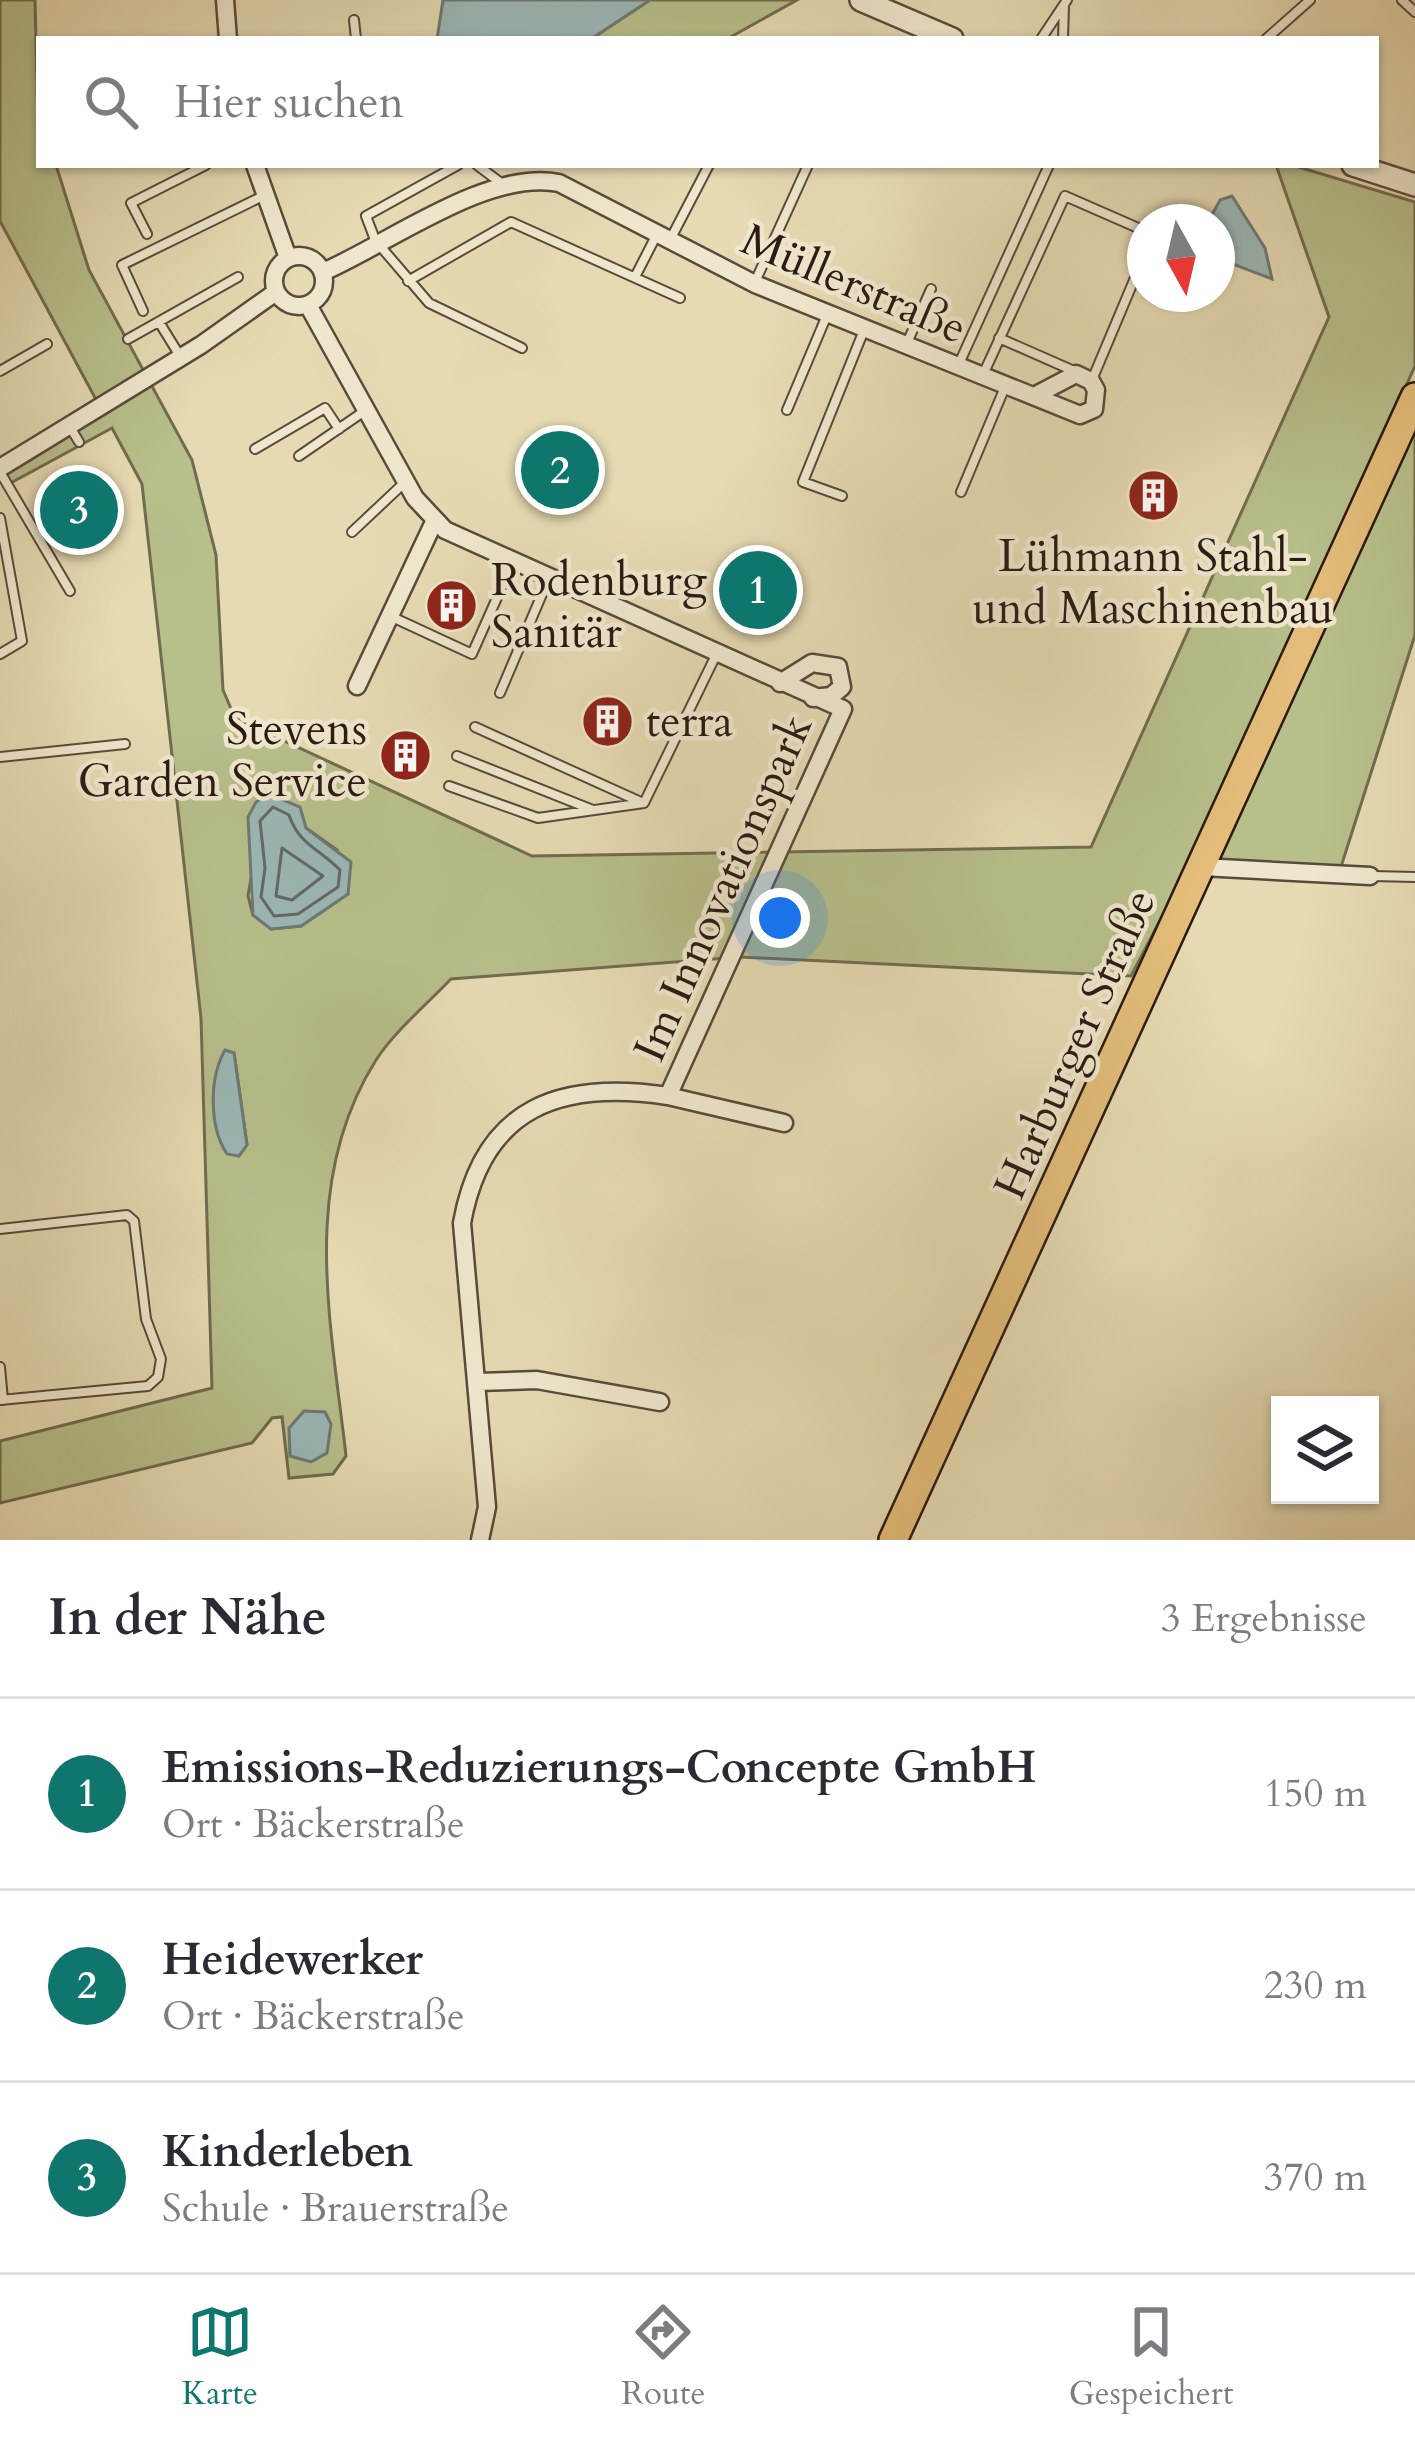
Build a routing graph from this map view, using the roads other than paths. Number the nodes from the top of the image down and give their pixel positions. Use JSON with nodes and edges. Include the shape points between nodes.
{"nodes":[{"id":1,"x":225,"y":0,"type":"edge"},
{"id":2,"x":861,"y":0,"type":"edge"},
{"id":3,"x":1310,"y":0,"type":"edge"},
{"id":4,"x":1402,"y":0,"type":"edge"},
{"id":5,"x":1065,"y":2,"type":"edge"},
{"id":6,"x":1415,"y":11,"type":"edge"},
{"id":7,"x":354,"y":20,"type":"dead end"},
{"id":8,"x":228,"y":36,"type":"edge"},
{"id":9,"x":356,"y":36,"type":"edge"},
{"id":10,"x":945,"y":36,"type":"edge"},
{"id":11,"x":1043,"y":36,"type":"edge"},
{"id":12,"x":1063,"y":36,"type":"edge"},
{"id":13,"x":1269,"y":36,"type":"edge"},
{"id":14,"x":200,"y":168,"type":"edge"},
{"id":15,"x":256,"y":168,"type":"edge"},
{"id":16,"x":453,"y":168,"type":"edge"},
{"id":17,"x":481,"y":168,"type":"edge"},
{"id":18,"x":707,"y":168,"type":"edge"},
{"id":19,"x":807,"y":168,"type":"edge"},
{"id":20,"x":1048,"y":168,"type":"edge"},
{"id":21,"x":1362,"y":168,"type":"edge"},
{"id":22,"x":503,"y":184,"type":"junction"},
{"id":23,"x":1415,"y":185,"type":"edge"},
{"id":24,"x":264,"y":195,"type":"junction"},
{"id":25,"x":1127,"y":223,"type":"edge"},
{"id":26,"x":147,"y":235,"type":"dead end"},
{"id":27,"x":663,"y":238,"type":"junction"},
{"id":28,"x":380,"y":247,"type":"junction"},
{"id":29,"x":287,"y":258,"type":"junction"},
{"id":30,"x":323,"y":272,"type":"junction"},
{"id":31,"x":238,"y":277,"type":"dead end"},
{"id":32,"x":635,"y":278,"type":"junction"},
{"id":33,"x":408,"y":281,"type":"junction"},
{"id":34,"x":754,"y":284,"type":"junction"},
{"id":35,"x":931,"y":289,"type":"dead end"},
{"id":36,"x":1127,"y":290,"type":"edge"},
{"id":37,"x":275,"y":292,"type":"junction"},
{"id":38,"x":680,"y":298,"type":"dead end"},
{"id":39,"x":308,"y":305,"type":"junction"},
{"id":40,"x":143,"y":311,"type":"dead end"},
{"id":41,"x":828,"y":314,"type":"junction"},
{"id":42,"x":159,"y":322,"type":"junction"},
{"id":43,"x":864,"y":329,"type":"junction"},
{"id":44,"x":999,"y":338,"type":"junction"},
{"id":45,"x":128,"y":339,"type":"dead end"},
{"id":46,"x":47,"y":344,"type":"dead end"},
{"id":47,"x":906,"y":346,"type":"junction"},
{"id":48,"x":522,"y":348,"type":"dead end"},
{"id":49,"x":181,"y":358,"type":"junction"},
{"id":50,"x":957,"y":367,"type":"junction"},
{"id":51,"x":0,"y":371,"type":"edge"},
{"id":52,"x":982,"y":377,"type":"junction"},
{"id":53,"x":1083,"y":378,"type":"junction"},
{"id":54,"x":1006,"y":386,"type":"junction"},
{"id":55,"x":1034,"y":396,"type":"junction"},
{"id":56,"x":1415,"y":397,"type":"edge"},
{"id":57,"x":366,"y":410,"type":"junction"},
{"id":58,"x":788,"y":410,"type":"dead end"},
{"id":59,"x":339,"y":429,"type":"junction"},
{"id":60,"x":254,"y":449,"type":"dead end"},
{"id":61,"x":299,"y":456,"type":"dead end"},
{"id":62,"x":0,"y":470,"type":"edge"},
{"id":63,"x":406,"y":482,"type":"junction"},
{"id":64,"x":961,"y":492,"type":"dead end"},
{"id":65,"x":842,"y":496,"type":"dead end"},
{"id":66,"x":0,"y":518,"type":"edge"},
{"id":67,"x":434,"y":522,"type":"junction"},
{"id":68,"x":352,"y":532,"type":"dead end"},
{"id":69,"x":512,"y":563,"type":"junction"},
{"id":70,"x":548,"y":580,"type":"junction"},
{"id":71,"x":70,"y":591,"type":"dead end"},
{"id":72,"x":389,"y":616,"type":"junction"},
{"id":73,"x":0,"y":654,"type":"edge"},
{"id":74,"x":716,"y":655,"type":"junction"},
{"id":75,"x":780,"y":683,"type":"junction"},
{"id":76,"x":357,"y":686,"type":"dead end"},
{"id":77,"x":500,"y":693,"type":"dead end"},
{"id":78,"x":812,"y":698,"type":"junction"},
{"id":79,"x":475,"y":728,"type":"dead end"},
{"id":80,"x":125,"y":744,"type":"dead end"},
{"id":81,"x":458,"y":756,"type":"dead end"},
{"id":82,"x":0,"y":757,"type":"edge"},
{"id":83,"x":449,"y":786,"type":"dead end"},
{"id":84,"x":644,"y":803,"type":"junction"},
{"id":85,"x":594,"y":810,"type":"junction"},
{"id":86,"x":1202,"y":868,"type":"junction"},
{"id":87,"x":1370,"y":876,"type":"joint"},
{"id":88,"x":1415,"y":877,"type":"edge"},
{"id":89,"x":668,"y":1096,"type":"junction"},
{"id":90,"x":784,"y":1124,"type":"dead end"},
{"id":91,"x":0,"y":1229,"type":"edge"},
{"id":92,"x":0,"y":1367,"type":"edge"},
{"id":93,"x":478,"y":1382,"type":"junction"},
{"id":94,"x":2,"y":1400,"type":"edge"},
{"id":95,"x":660,"y":1402,"type":"dead end"},
{"id":96,"x":480,"y":1540,"type":"edge"},
{"id":97,"x":893,"y":1540,"type":"edge"}],
"edges":[{"from":1,"to":8,"type":"street"},
{"from":2,"to":10,"type":"street"},
{"from":3,"to":13,"type":"lane"},
{"from":4,"to":6,"type":"lane"},
{"from":5,"to":11,"type":"lane"},
{"from":5,"to":12,"type":"lane"},
{"from":7,"to":9,"type":"lane"},
{"from":14,"to":26,"type":"lane","via":[[131,203]]},
{"from":15,"to":24,"type":"street"},
{"from":16,"to":28,"type":"lane","via":[[366,216]]},
{"from":17,"to":22,"type":"lane"},
{"from":18,"to":27,"type":"lane"},
{"from":19,"to":34,"type":"lane"},
{"from":20,"to":50,"type":"lane"},
{"from":21,"to":23,"type":"street"},
{"from":22,"to":27,"type":"street","name":"Müllerstraße","via":[[559,183]]},
{"from":22,"to":28,"type":"street","name":"Müllerstraße"},
{"from":24,"to":29,"type":"street"},
{"from":24,"to":40,"type":"lane","via":[[122,265]]},
{"from":25,"to":44,"type":"lane","via":[[1065,196]]},
{"from":27,"to":32,"type":"lane"},
{"from":27,"to":34,"type":"street","name":"Müllerstraße"},
{"from":28,"to":30,"type":"street","name":"Müllerstraße"},
{"from":28,"to":33,"type":"lane"},
{"from":29,"to":30,"type":"street","via":[[308,257]]},
{"from":29,"to":37,"type":"street","via":[[274,273]]},
{"from":30,"to":39,"type":"street","via":[[322,291]]},
{"from":31,"to":42,"type":"lane"},
{"from":32,"to":33,"type":"lane","via":[[511,222]]},
{"from":32,"to":38,"type":"lane"},
{"from":33,"to":48,"type":"lane","via":[[429,303]]},
{"from":34,"to":41,"type":"street","name":"Müllerstraße"},
{"from":35,"to":47,"type":"lane"},
{"from":36,"to":53,"type":"lane"},
{"from":37,"to":39,"type":"street","via":[[290,305]]},
{"from":37,"to":49,"type":"street"},
{"from":39,"to":57,"type":"street"},
{"from":41,"to":43,"type":"street","name":"Müllerstraße"},
{"from":41,"to":58,"type":"lane"},
{"from":42,"to":45,"type":"lane"},
{"from":42,"to":49,"type":"lane"},
{"from":43,"to":47,"type":"street","name":"Müllerstraße"},
{"from":43,"to":65,"type":"lane","via":[[803,482]]},
{"from":44,"to":52,"type":"lane"},
{"from":44,"to":53,"type":"lane"},
{"from":46,"to":51,"type":"lane"},
{"from":47,"to":50,"type":"street","name":"Müllerstraße"},
{"from":49,"to":62,"type":"street","via":[[74,434]]},
{"from":50,"to":52,"type":"street","name":"Müllerstraße"},
{"from":52,"to":54,"type":"street","name":"Müllerstraße"},
{"from":53,"to":55,"type":"street"},
{"from":53,"to":55,"type":"street","name":"Müllerstraße","via":[[1097,401],[1080,415]]},
{"from":54,"to":55,"type":"street","name":"Müllerstraße"},
{"from":54,"to":64,"type":"lane"},
{"from":56,"to":86,"type":"main road"},
{"from":57,"to":59,"type":"lane"},
{"from":57,"to":63,"type":"street"},
{"from":59,"to":60,"type":"lane","via":[[325,408]]},
{"from":59,"to":61,"type":"lane"},
{"from":62,"to":71,"type":"lane"},
{"from":63,"to":67,"type":"street"},
{"from":63,"to":68,"type":"lane"},
{"from":66,"to":73,"type":"lane","via":[[22,641]]},
{"from":67,"to":69,"type":"street"},
{"from":67,"to":72,"type":"street"},
{"from":69,"to":70,"type":"street"},
{"from":69,"to":72,"type":"lane","via":[[472,654]]},
{"from":70,"to":74,"type":"street"},
{"from":70,"to":77,"type":"lane"},
{"from":72,"to":76,"type":"street"},
{"from":74,"to":75,"type":"street"},
{"from":74,"to":84,"type":"lane"},
{"from":75,"to":78,"type":"street"},
{"from":75,"to":78,"type":"street","via":[[812,663],[838,667],[842,687]]},
{"from":78,"to":89,"type":"street","name":"Im Innovationspark","via":[[842,709]]},
{"from":79,"to":84,"type":"lane"},
{"from":80,"to":82,"type":"lane"},
{"from":81,"to":85,"type":"lane"},
{"from":83,"to":85,"type":"lane","via":[[524,817]]},
{"from":84,"to":85,"type":"lane"},
{"from":86,"to":87,"type":"street","name":"Harburger Straße"},
{"from":86,"to":97,"type":"main road","name":"Harburger Straße"},
{"from":87,"to":88,"type":"lane","name":"Harburger Straße"},
{"from":89,"to":90,"type":"street","name":"Im Innovationspark"},
{"from":89,"to":93,"type":"street","name":"Im Innovationspark","via":[[578,1090],[509,1126],[482,1157],[462,1223]]},
{"from":91,"to":94,"type":"lane","via":[[127,1215],[161,1359],[148,1386]]},
{"from":92,"to":94,"type":"lane"},
{"from":93,"to":95,"type":"street","via":[[537,1380]]},
{"from":93,"to":96,"type":"street","name":"Im Innovationspark","via":[[487,1508]]}]}
